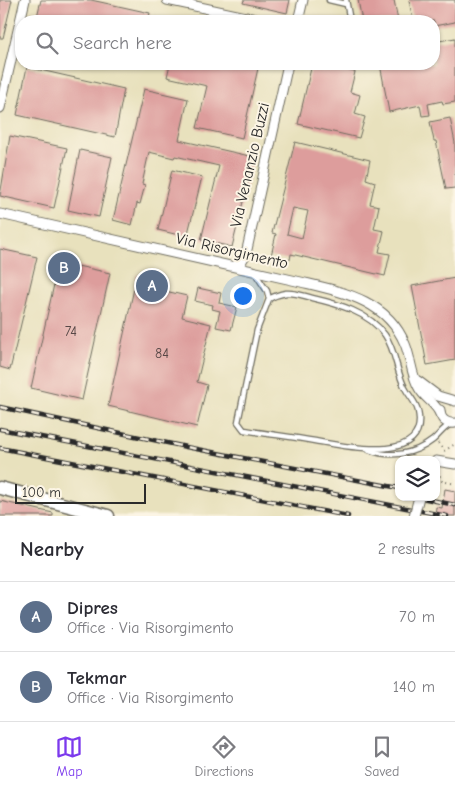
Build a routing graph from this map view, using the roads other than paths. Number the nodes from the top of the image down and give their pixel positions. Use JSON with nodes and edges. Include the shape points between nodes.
{"nodes":[{"id":1,"x":25,"y":0,"type":"edge"},
{"id":2,"x":167,"y":0,"type":"edge"},
{"id":3,"x":303,"y":0,"type":"edge"},
{"id":4,"x":329,"y":0,"type":"edge"},
{"id":5,"x":346,"y":2,"type":"edge"},
{"id":6,"x":22,"y":15,"type":"edge"},
{"id":7,"x":237,"y":15,"type":"edge"},
{"id":8,"x":299,"y":15,"type":"edge"},
{"id":9,"x":349,"y":15,"type":"edge"},
{"id":10,"x":15,"y":43,"type":"edge"},
{"id":11,"x":287,"y":70,"type":"edge"},
{"id":12,"x":0,"y":108,"type":"edge"},
{"id":13,"x":0,"y":214,"type":"edge"},
{"id":14,"x":234,"y":266,"type":"junction"},
{"id":15,"x":254,"y":272,"type":"junction"},
{"id":16,"x":269,"y":299,"type":"junction"},
{"id":17,"x":415,"y":376,"type":"junction"},
{"id":18,"x":454,"y":400,"type":"edge"},
{"id":19,"x":440,"y":414,"type":"junction"},
{"id":20,"x":454,"y":424,"type":"edge"},
{"id":21,"x":365,"y":449,"type":"junction"},
{"id":22,"x":440,"y":462,"type":"edge"},
{"id":23,"x":455,"y":464,"type":"edge"},
{"id":24,"x":0,"y":488,"type":"edge"},
{"id":25,"x":418,"y":501,"type":"edge"},
{"id":26,"x":108,"y":516,"type":"edge"},
{"id":27,"x":414,"y":516,"type":"edge"}],
"edges":[{"from":1,"to":6,"type":"street"},
{"from":2,"to":7,"type":"street"},
{"from":3,"to":8,"type":"street"},
{"from":4,"to":5,"type":"lane"},
{"from":5,"to":9,"type":"lane"},
{"from":10,"to":12,"type":"street"},
{"from":11,"to":14,"type":"street","name":"Via Venanzio Buzzi","via":[[246,254],[240,264]]},
{"from":13,"to":14,"type":"street","name":"Via Risorgimento"},
{"from":14,"to":15,"type":"street","name":"Via Risorgimento"},
{"from":15,"to":16,"type":"lane"},
{"from":15,"to":17,"type":"street","name":"Via Risorgimento","via":[[340,291],[373,305],[385,314],[400,334]]},
{"from":16,"to":21,"type":"lane","via":[[257,330],[238,422],[244,430]]},
{"from":16,"to":21,"type":"lane","via":[[288,293],[339,304],[364,316],[385,335],[396,357],[404,387],[418,408],[418,424],[415,435],[403,444]]},
{"from":17,"to":18,"type":"street","name":"Via Risorgimento","via":[[433,394]]},
{"from":17,"to":19,"type":"street","name":"Via Risorgimento","via":[[419,389]]},
{"from":18,"to":19,"type":"street","via":[[443,404]]},
{"from":19,"to":20,"type":"street","name":"Via Risorgimento","via":[[445,422]]},
{"from":20,"to":21,"type":"lane","via":[[447,426],[427,444],[406,453],[389,455]]},
{"from":22,"to":23,"type":"street"},
{"from":24,"to":26,"type":"street"},
{"from":25,"to":27,"type":"street","bridge":true}]}
